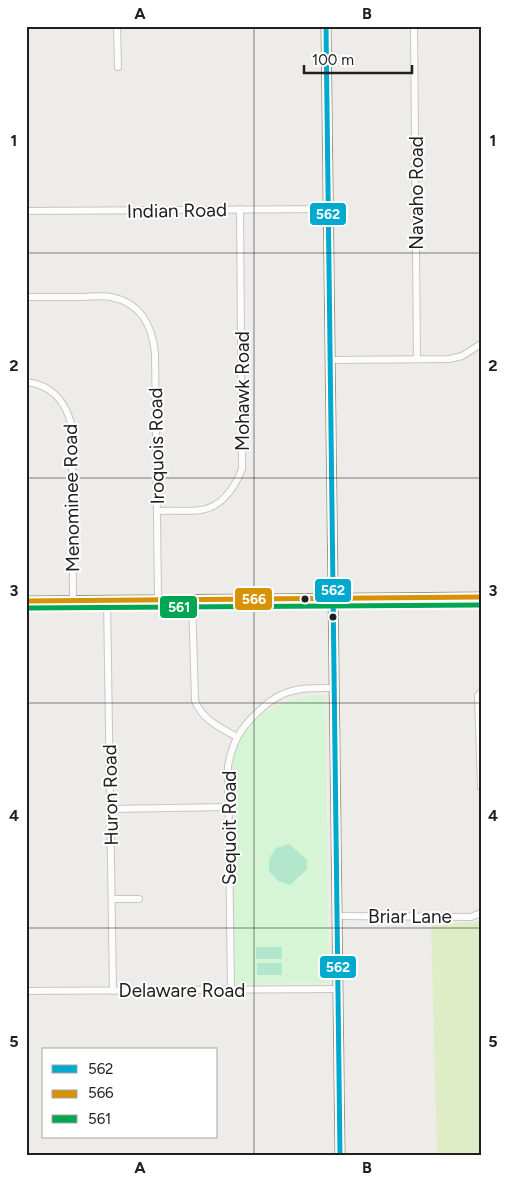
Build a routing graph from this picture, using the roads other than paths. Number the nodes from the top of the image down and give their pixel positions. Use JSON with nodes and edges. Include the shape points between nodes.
{"nodes":[{"id":1,"x":117,"y":26,"type":"edge"},
{"id":2,"x":326,"y":26,"type":"edge"},
{"id":3,"x":414,"y":26,"type":"edge"},
{"id":4,"x":118,"y":68,"type":"dead end"},
{"id":5,"x":240,"y":209,"type":"junction"},
{"id":6,"x":328,"y":209,"type":"junction"},
{"id":7,"x":26,"y":211,"type":"edge"},
{"id":8,"x":26,"y":297,"type":"edge"},
{"id":9,"x":481,"y":344,"type":"edge"},
{"id":10,"x":417,"y":359,"type":"junction"},
{"id":11,"x":330,"y":360,"type":"junction"},
{"id":12,"x":26,"y":382,"type":"edge"},
{"id":13,"x":157,"y":511,"type":"junction"},
{"id":14,"x":333,"y":597,"type":"junction"},
{"id":15,"x":481,"y":597,"type":"edge"},
{"id":16,"x":192,"y":598,"type":"junction"},
{"id":17,"x":158,"y":599,"type":"junction"},
{"id":18,"x":26,"y":600,"type":"edge"},
{"id":19,"x":73,"y":600,"type":"junction"},
{"id":20,"x":106,"y":600,"type":"junction"},
{"id":21,"x":334,"y":688,"type":"junction"},
{"id":22,"x":481,"y":692,"type":"edge"},
{"id":23,"x":237,"y":737,"type":"junction"},
{"id":24,"x":481,"y":787,"type":"edge"},
{"id":25,"x":228,"y":807,"type":"junction"},
{"id":26,"x":110,"y":809,"type":"junction"},
{"id":27,"x":112,"y":899,"type":"junction"},
{"id":28,"x":139,"y":899,"type":"dead end"},
{"id":29,"x":481,"y":913,"type":"edge"},
{"id":30,"x":337,"y":916,"type":"junction"},
{"id":31,"x":338,"y":989,"type":"junction"},
{"id":32,"x":113,"y":990,"type":"junction"},
{"id":33,"x":231,"y":990,"type":"junction"},
{"id":34,"x":26,"y":991,"type":"edge"},
{"id":35,"x":340,"y":1155,"type":"edge"}],
"edges":[{"from":1,"to":4,"type":"street"},
{"from":2,"to":6,"type":"street"},
{"from":3,"to":10,"type":"street","name":"Navaho Road"},
{"from":5,"to":6,"type":"street","name":"Indian Road"},
{"from":5,"to":7,"type":"street","name":"Indian Road"},
{"from":5,"to":13,"type":"street","name":"Mohawk Road","via":[[242,469],[232,490],[214,505],[202,510]]},
{"from":6,"to":11,"type":"street"},
{"from":8,"to":13,"type":"street","name":"Iroquois Road","via":[[110,296],[128,303],[142,315],[154,336]]},
{"from":9,"to":10,"type":"street","via":[[462,356]]},
{"from":10,"to":11,"type":"street"},
{"from":11,"to":14,"type":"street"},
{"from":12,"to":19,"type":"street","name":"Menominee Road","via":[[49,389],[60,398],[72,427]]},
{"from":13,"to":17,"type":"street","name":"Iroquois Road"},
{"from":14,"to":15,"type":"street"},
{"from":14,"to":16,"type":"street"},
{"from":14,"to":21,"type":"street"},
{"from":16,"to":17,"type":"street"},
{"from":16,"to":23,"type":"street","via":[[195,701],[199,712],[214,725]]},
{"from":17,"to":20,"type":"street"},
{"from":18,"to":19,"type":"street"},
{"from":19,"to":20,"type":"street"},
{"from":20,"to":26,"type":"street","name":"Huron Road"},
{"from":21,"to":23,"type":"street","name":"Sequoit Road","via":[[311,688],[280,695],[254,715]]},
{"from":21,"to":30,"type":"street"},
{"from":22,"to":24,"type":"street","via":[[478,696]]},
{"from":23,"to":25,"type":"street","name":"Sequoit Road","via":[[228,766]]},
{"from":25,"to":26,"type":"street"},
{"from":25,"to":33,"type":"street","name":"Sequoit Road"},
{"from":26,"to":27,"type":"street","name":"Huron Road"},
{"from":27,"to":28,"type":"street"},
{"from":27,"to":32,"type":"street","name":"Huron Road"},
{"from":29,"to":30,"type":"street","name":"Briar Lane","via":[[471,917]]},
{"from":30,"to":31,"type":"street"},
{"from":31,"to":33,"type":"street","name":"Delaware Road"},
{"from":31,"to":35,"type":"street"},
{"from":32,"to":33,"type":"street","name":"Delaware Road"},
{"from":32,"to":34,"type":"street","name":"Delaware Road"}]}
